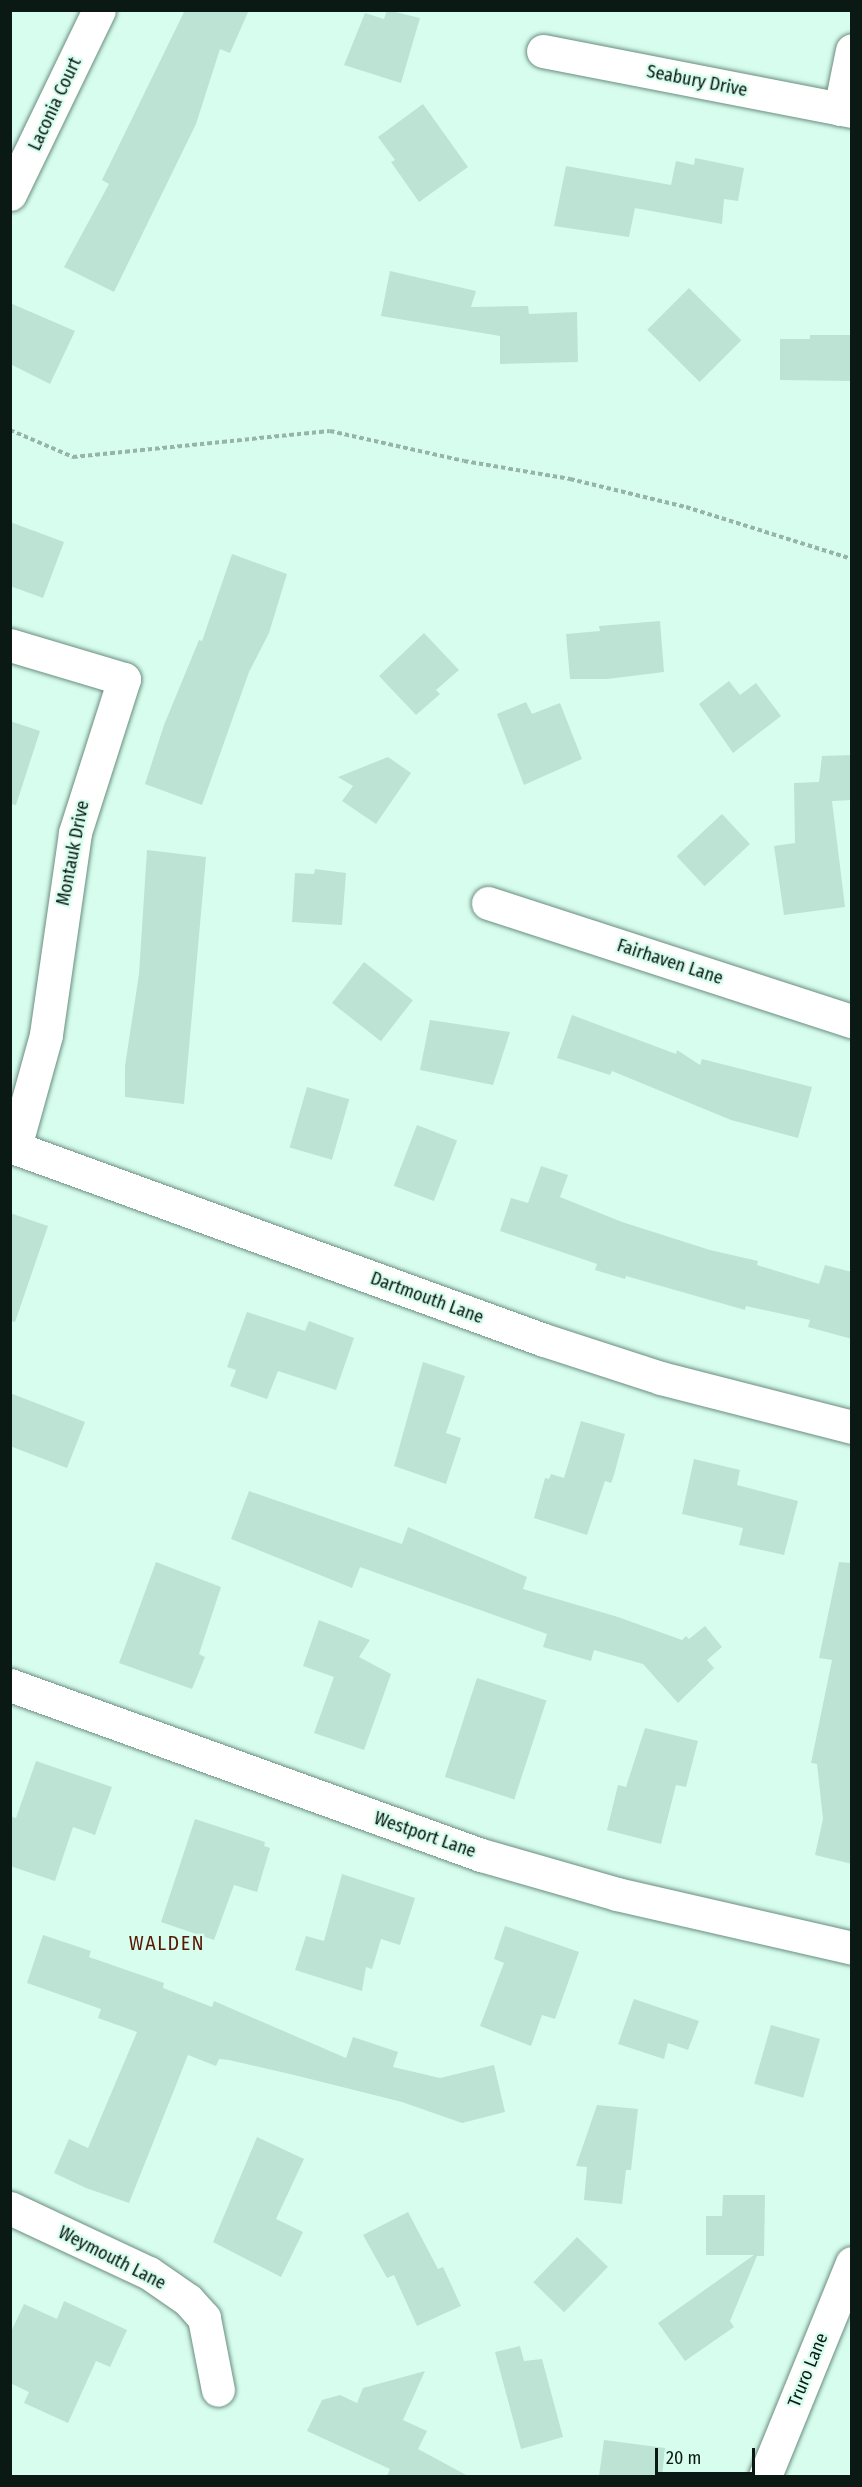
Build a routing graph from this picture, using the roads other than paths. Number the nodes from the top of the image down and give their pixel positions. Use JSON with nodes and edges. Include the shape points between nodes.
{"nodes":[{"id":1,"x":99,"y":10,"type":"edge"},
{"id":2,"x":852,"y":50,"type":"edge"},
{"id":3,"x":543,"y":51,"type":"dead end"},
{"id":4,"x":846,"y":110,"type":"edge"},
{"id":5,"x":10,"y":194,"type":"edge"},
{"id":6,"x":10,"y":645,"type":"edge"},
{"id":7,"x":488,"y":903,"type":"dead end"},
{"id":8,"x":852,"y":1020,"type":"edge"},
{"id":9,"x":13,"y":1147,"type":"edge"},
{"id":10,"x":852,"y":1426,"type":"edge"},
{"id":11,"x":10,"y":1685,"type":"edge"},
{"id":12,"x":852,"y":1948,"type":"edge"},
{"id":13,"x":10,"y":2208,"type":"edge"},
{"id":14,"x":852,"y":2263,"type":"edge"},
{"id":15,"x":219,"y":2391,"type":"dead end"},
{"id":16,"x":765,"y":2476,"type":"edge"}],
"edges":[{"from":1,"to":5,"type":"street","name":"Laconia Court"},
{"from":2,"to":4,"type":"street"},
{"from":3,"to":4,"type":"street","name":"Seabury Drive"},
{"from":6,"to":9,"type":"street","name":"Montauk Drive","via":[[124,679],[75,833],[46,1035]]},
{"from":7,"to":8,"type":"street","name":"Fairhaven Lane"},
{"from":9,"to":10,"type":"street","name":"Dartmouth Lane","via":[[544,1340],[661,1378]]},
{"from":11,"to":12,"type":"street","name":"Westport Lane","via":[[481,1855],[617,1894]]},
{"from":13,"to":15,"type":"street","name":"Weymouth Lane","via":[[149,2273],[188,2300],[204,2318]]},
{"from":14,"to":16,"type":"street","name":"Truro Lane"}]}
